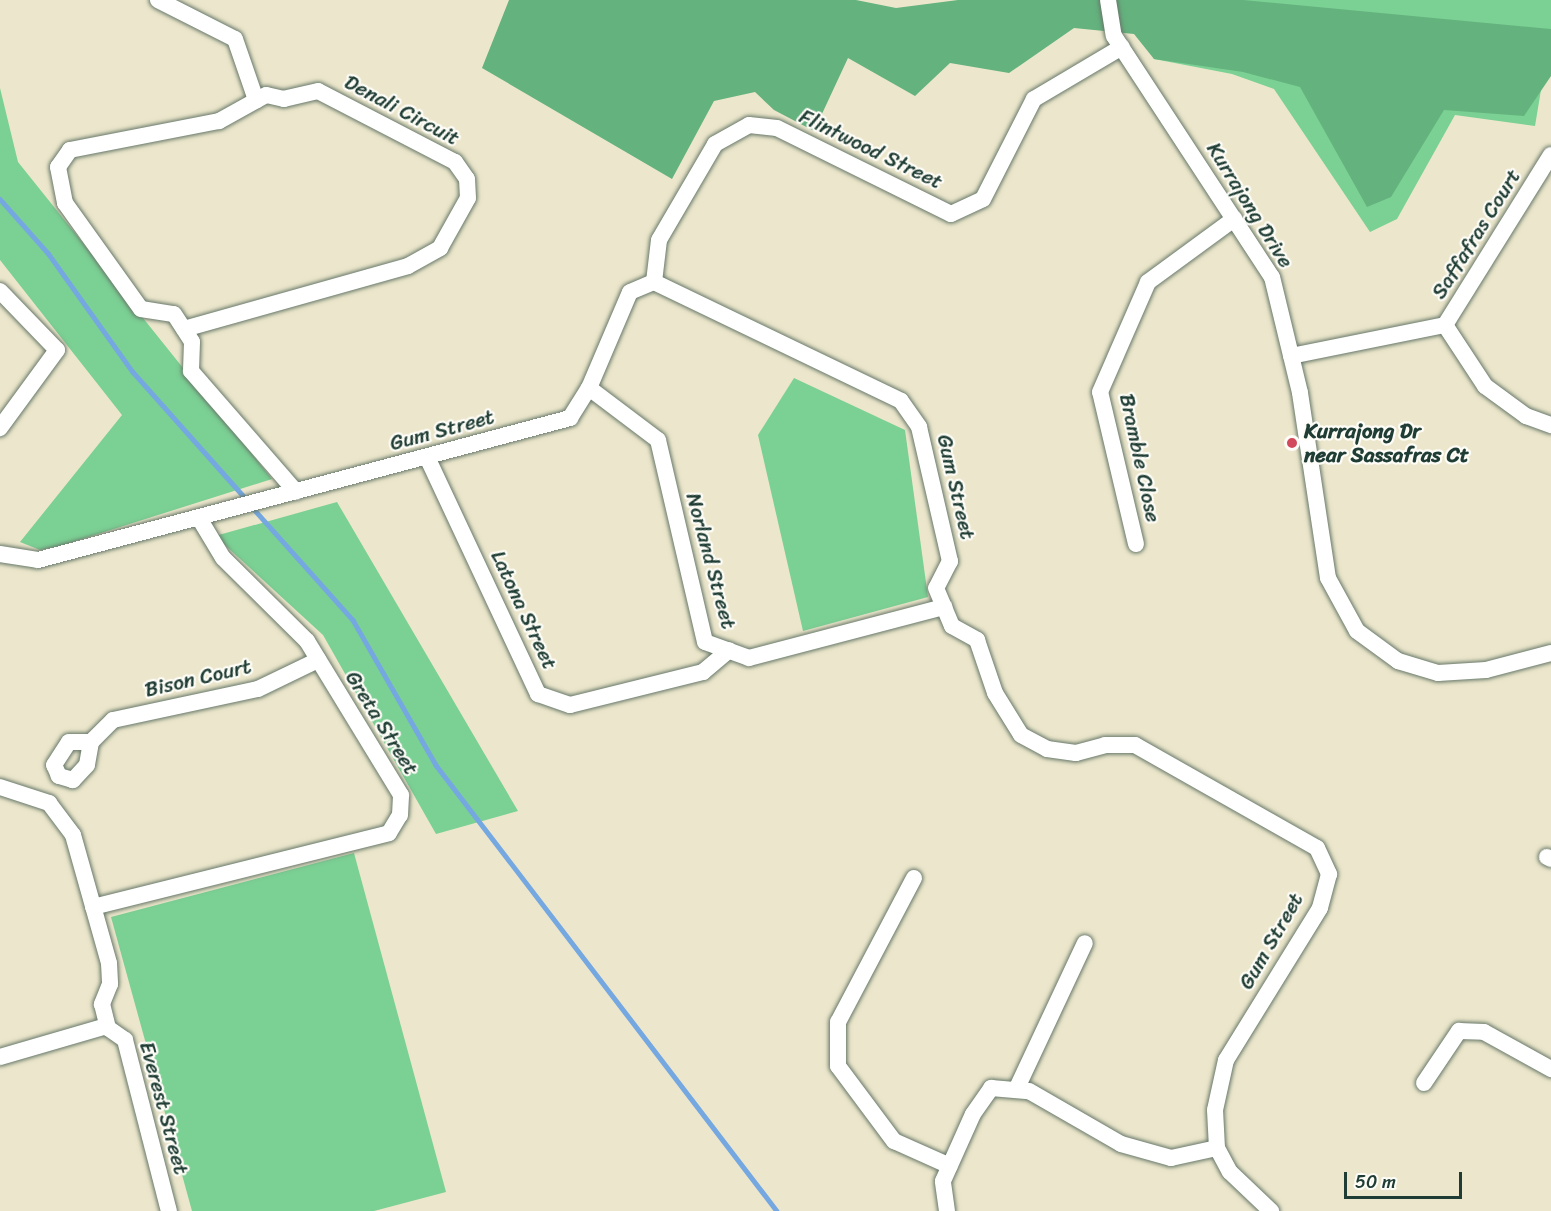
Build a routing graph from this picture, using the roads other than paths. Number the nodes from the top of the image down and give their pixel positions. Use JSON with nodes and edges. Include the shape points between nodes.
{"nodes":[{"id":1,"x":158,"y":0,"type":"edge"},
{"id":2,"x":1108,"y":0,"type":"edge"},
{"id":3,"x":1122,"y":47,"type":"junction"},
{"id":4,"x":256,"y":100,"type":"junction"},
{"id":5,"x":1551,"y":155,"type":"edge"},
{"id":6,"x":1234,"y":219,"type":"junction"},
{"id":7,"x":654,"y":282,"type":"junction"},
{"id":8,"x":0,"y":291,"type":"edge"},
{"id":9,"x":1445,"y":326,"type":"junction"},
{"id":10,"x":184,"y":329,"type":"junction"},
{"id":11,"x":1291,"y":356,"type":"junction"},
{"id":12,"x":589,"y":388,"type":"junction"},
{"id":13,"x":1551,"y":425,"type":"edge"},
{"id":14,"x":0,"y":428,"type":"edge"},
{"id":15,"x":427,"y":457,"type":"junction"},
{"id":16,"x":296,"y":492,"type":"junction"},
{"id":17,"x":199,"y":518,"type":"junction"},
{"id":18,"x":1136,"y":544,"type":"dead end"},
{"id":19,"x":0,"y":554,"type":"edge"},
{"id":20,"x":944,"y":607,"type":"junction"},
{"id":21,"x":729,"y":650,"type":"junction"},
{"id":22,"x":1551,"y":653,"type":"edge"},
{"id":23,"x":318,"y":660,"type":"junction"},
{"id":24,"x":91,"y":742,"type":"dead end"},
{"id":25,"x":0,"y":787,"type":"edge"},
{"id":26,"x":914,"y":878,"type":"dead end"},
{"id":27,"x":93,"y":907,"type":"junction"},
{"id":28,"x":1085,"y":944,"type":"dead end"},
{"id":29,"x":107,"y":1026,"type":"junction"},
{"id":30,"x":0,"y":1057,"type":"edge"},
{"id":31,"x":1551,"y":1069,"type":"edge"},
{"id":32,"x":1424,"y":1083,"type":"dead end"},
{"id":33,"x":1016,"y":1090,"type":"junction"},
{"id":34,"x":1217,"y":1148,"type":"junction"},
{"id":35,"x":950,"y":1166,"type":"junction"},
{"id":36,"x":163,"y":1210,"type":"edge"},
{"id":37,"x":947,"y":1211,"type":"edge"},
{"id":38,"x":1271,"y":1211,"type":"edge"}],
"edges":[{"from":1,"to":4,"type":"street","via":[[235,39]]},
{"from":2,"to":3,"type":"street","name":"Kurrajong Drive","via":[[1114,36]]},
{"from":3,"to":6,"type":"street","name":"Kurrajong Drive"},
{"from":3,"to":7,"type":"street","name":"Flintwood Street","via":[[1034,99],[983,199],[951,214],[777,128],[749,125],[715,144],[659,240]]},
{"from":4,"to":10,"type":"street","name":"Denali Circuit","via":[[219,121],[70,150],[58,167],[65,203],[141,309],[174,314]]},
{"from":4,"to":10,"type":"street","name":"Denali Circuit","via":[[266,95],[284,99],[318,92],[454,162],[467,179],[468,198],[440,248],[408,266]]},
{"from":5,"to":9,"type":"street","name":"Saffafras Court"},
{"from":6,"to":11,"type":"street","name":"Kurrajong Drive","via":[[1272,277]]},
{"from":6,"to":18,"type":"street","name":"Bramble Close","via":[[1148,282],[1100,392]]},
{"from":7,"to":12,"type":"street","name":"Gum Street","via":[[630,292]]},
{"from":7,"to":20,"type":"street","name":"Gum Street","via":[[902,401],[919,427],[950,561],[936,588]]},
{"from":8,"to":14,"type":"street","via":[[57,351]]},
{"from":9,"to":11,"type":"street","name":"Saffafras Court"},
{"from":9,"to":13,"type":"street","via":[[1485,386],[1526,416]]},
{"from":10,"to":16,"type":"street","via":[[192,342],[191,371]]},
{"from":11,"to":22,"type":"street","name":"Kurrajong Drive","via":[[1328,578],[1357,630],[1398,661],[1438,673],[1486,670]]},
{"from":12,"to":15,"type":"street","name":"Gum Street","via":[[570,418]]},
{"from":12,"to":21,"type":"street","name":"Norland Street","via":[[658,440],[705,642]]},
{"from":15,"to":16,"type":"street","name":"Gum Street"},
{"from":15,"to":21,"type":"street","name":"Latona Street","via":[[538,694],[570,705],[703,672]]},
{"from":16,"to":17,"type":"street","name":"Gum Street"},
{"from":17,"to":19,"type":"street","name":"Gum Street","via":[[38,560]]},
{"from":17,"to":23,"type":"street","name":"Greta Street","via":[[223,558],[307,641]]},
{"from":20,"to":21,"type":"street","name":"Norland Street","via":[[749,658]]},
{"from":20,"to":34,"type":"street","name":"Gum Street","via":[[952,626],[977,640],[995,693],[1021,735],[1047,750],[1076,753],[1105,745],[1136,745],[1317,848],[1329,874],[1320,908],[1226,1060],[1215,1110]]},
{"from":23,"to":24,"type":"street","name":"Bison Court","via":[[258,689],[113,720]]},
{"from":23,"to":27,"type":"street","name":"Greta Street","via":[[401,795],[400,815],[389,833]]},
{"from":25,"to":27,"type":"street","via":[[49,803],[73,835]]},
{"from":26,"to":35,"type":"street","via":[[838,1022],[838,1066],[894,1141]]},
{"from":27,"to":29,"type":"street","via":[[109,963],[110,984],[102,1004]]},
{"from":28,"to":33,"type":"street"},
{"from":29,"to":30,"type":"street"},
{"from":29,"to":36,"type":"street","name":"Everest Street","via":[[125,1040]]},
{"from":31,"to":32,"type":"street","via":[[1484,1032],[1459,1031]]},
{"from":33,"to":34,"type":"street","via":[[1029,1091],[1121,1144],[1171,1158]]},
{"from":33,"to":35,"type":"street","via":[[991,1088],[973,1114]]},
{"from":34,"to":38,"type":"street","name":"Gum Street","via":[[1230,1172]]},
{"from":35,"to":37,"type":"street","via":[[943,1181]]}]}
